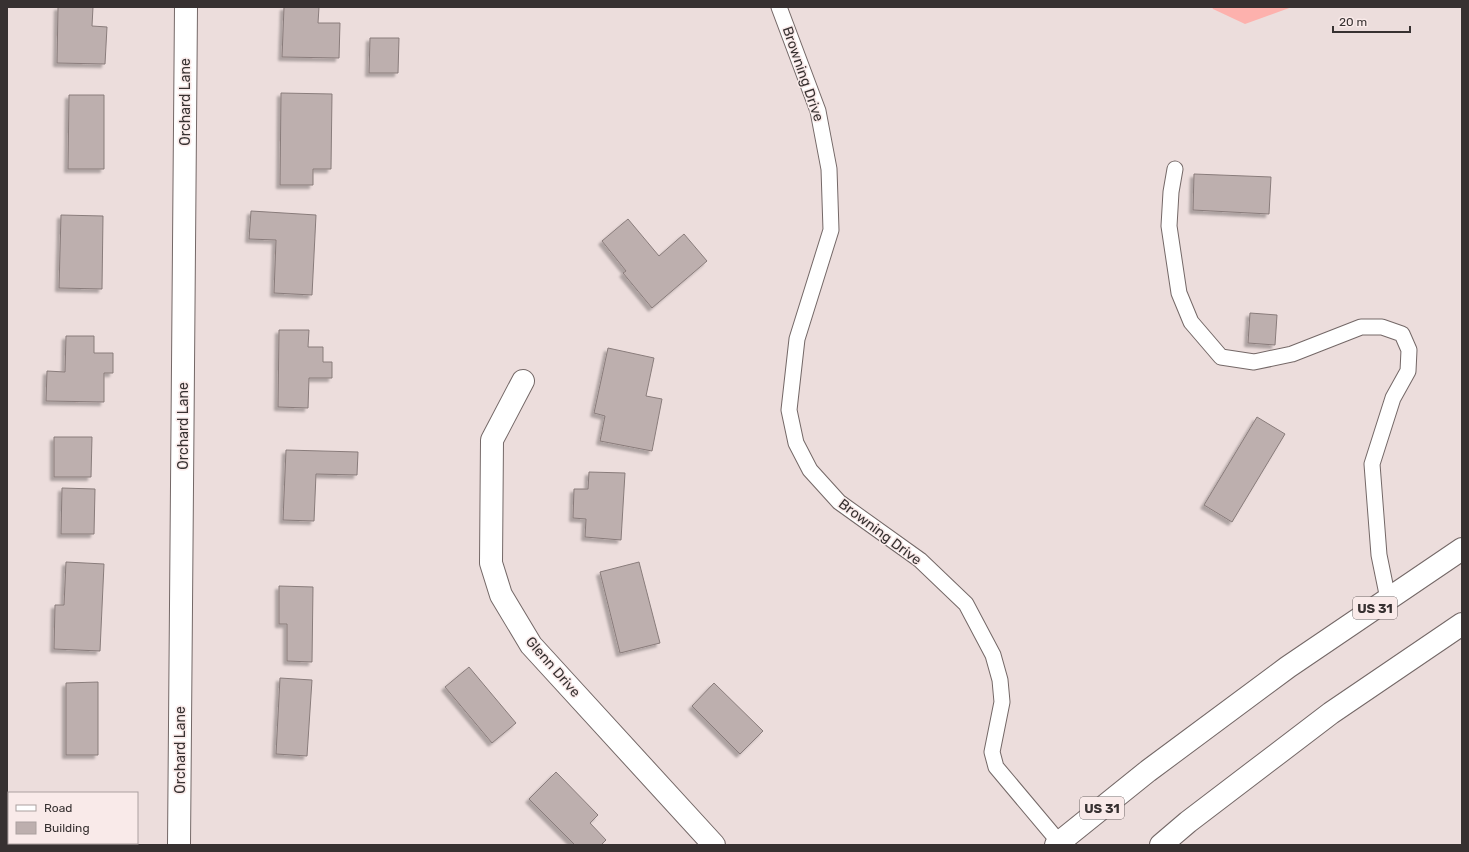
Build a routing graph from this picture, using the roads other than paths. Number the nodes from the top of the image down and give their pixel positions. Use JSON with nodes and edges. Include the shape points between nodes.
{"nodes":[{"id":1,"x":186,"y":7,"type":"edge"},
{"id":2,"x":779,"y":7,"type":"edge"},
{"id":3,"x":1175,"y":169,"type":"dead end"},
{"id":4,"x":523,"y":381,"type":"dead end"},
{"id":5,"x":1462,"y":548,"type":"edge"},
{"id":6,"x":1388,"y":599,"type":"junction"},
{"id":7,"x":1462,"y":624,"type":"edge"},
{"id":8,"x":1058,"y":844,"type":"edge"},
{"id":9,"x":179,"y":845,"type":"edge"},
{"id":10,"x":714,"y":845,"type":"edge"},
{"id":11,"x":1161,"y":845,"type":"edge"}],
"edges":[{"from":1,"to":9,"type":"street","name":"Orchard Lane"},
{"from":2,"to":8,"type":"lane","name":"Browning Drive","via":[[818,111],[829,169],[831,230],[796,339],[789,410],[796,443],[810,470],[839,502],[920,560],[966,604],[993,655],[1000,680],[1002,702],[992,752],[996,767]]},
{"from":3,"to":6,"type":"lane","via":[[1169,226],[1179,293],[1191,322],[1221,357],[1254,362],[1292,354],[1360,327],[1382,326],[1402,334],[1409,350],[1408,371],[1393,398],[1372,464],[1379,555]]},
{"from":4,"to":10,"type":"street","name":"Glenn Drive","via":[[492,440],[492,563],[501,595],[531,645]]},
{"from":5,"to":6,"type":"street","number":"US 31"},
{"from":6,"to":8,"type":"street","number":"US 31","via":[[1288,667],[1148,771]]},
{"from":7,"to":11,"type":"street","via":[[1331,713]]}]}
